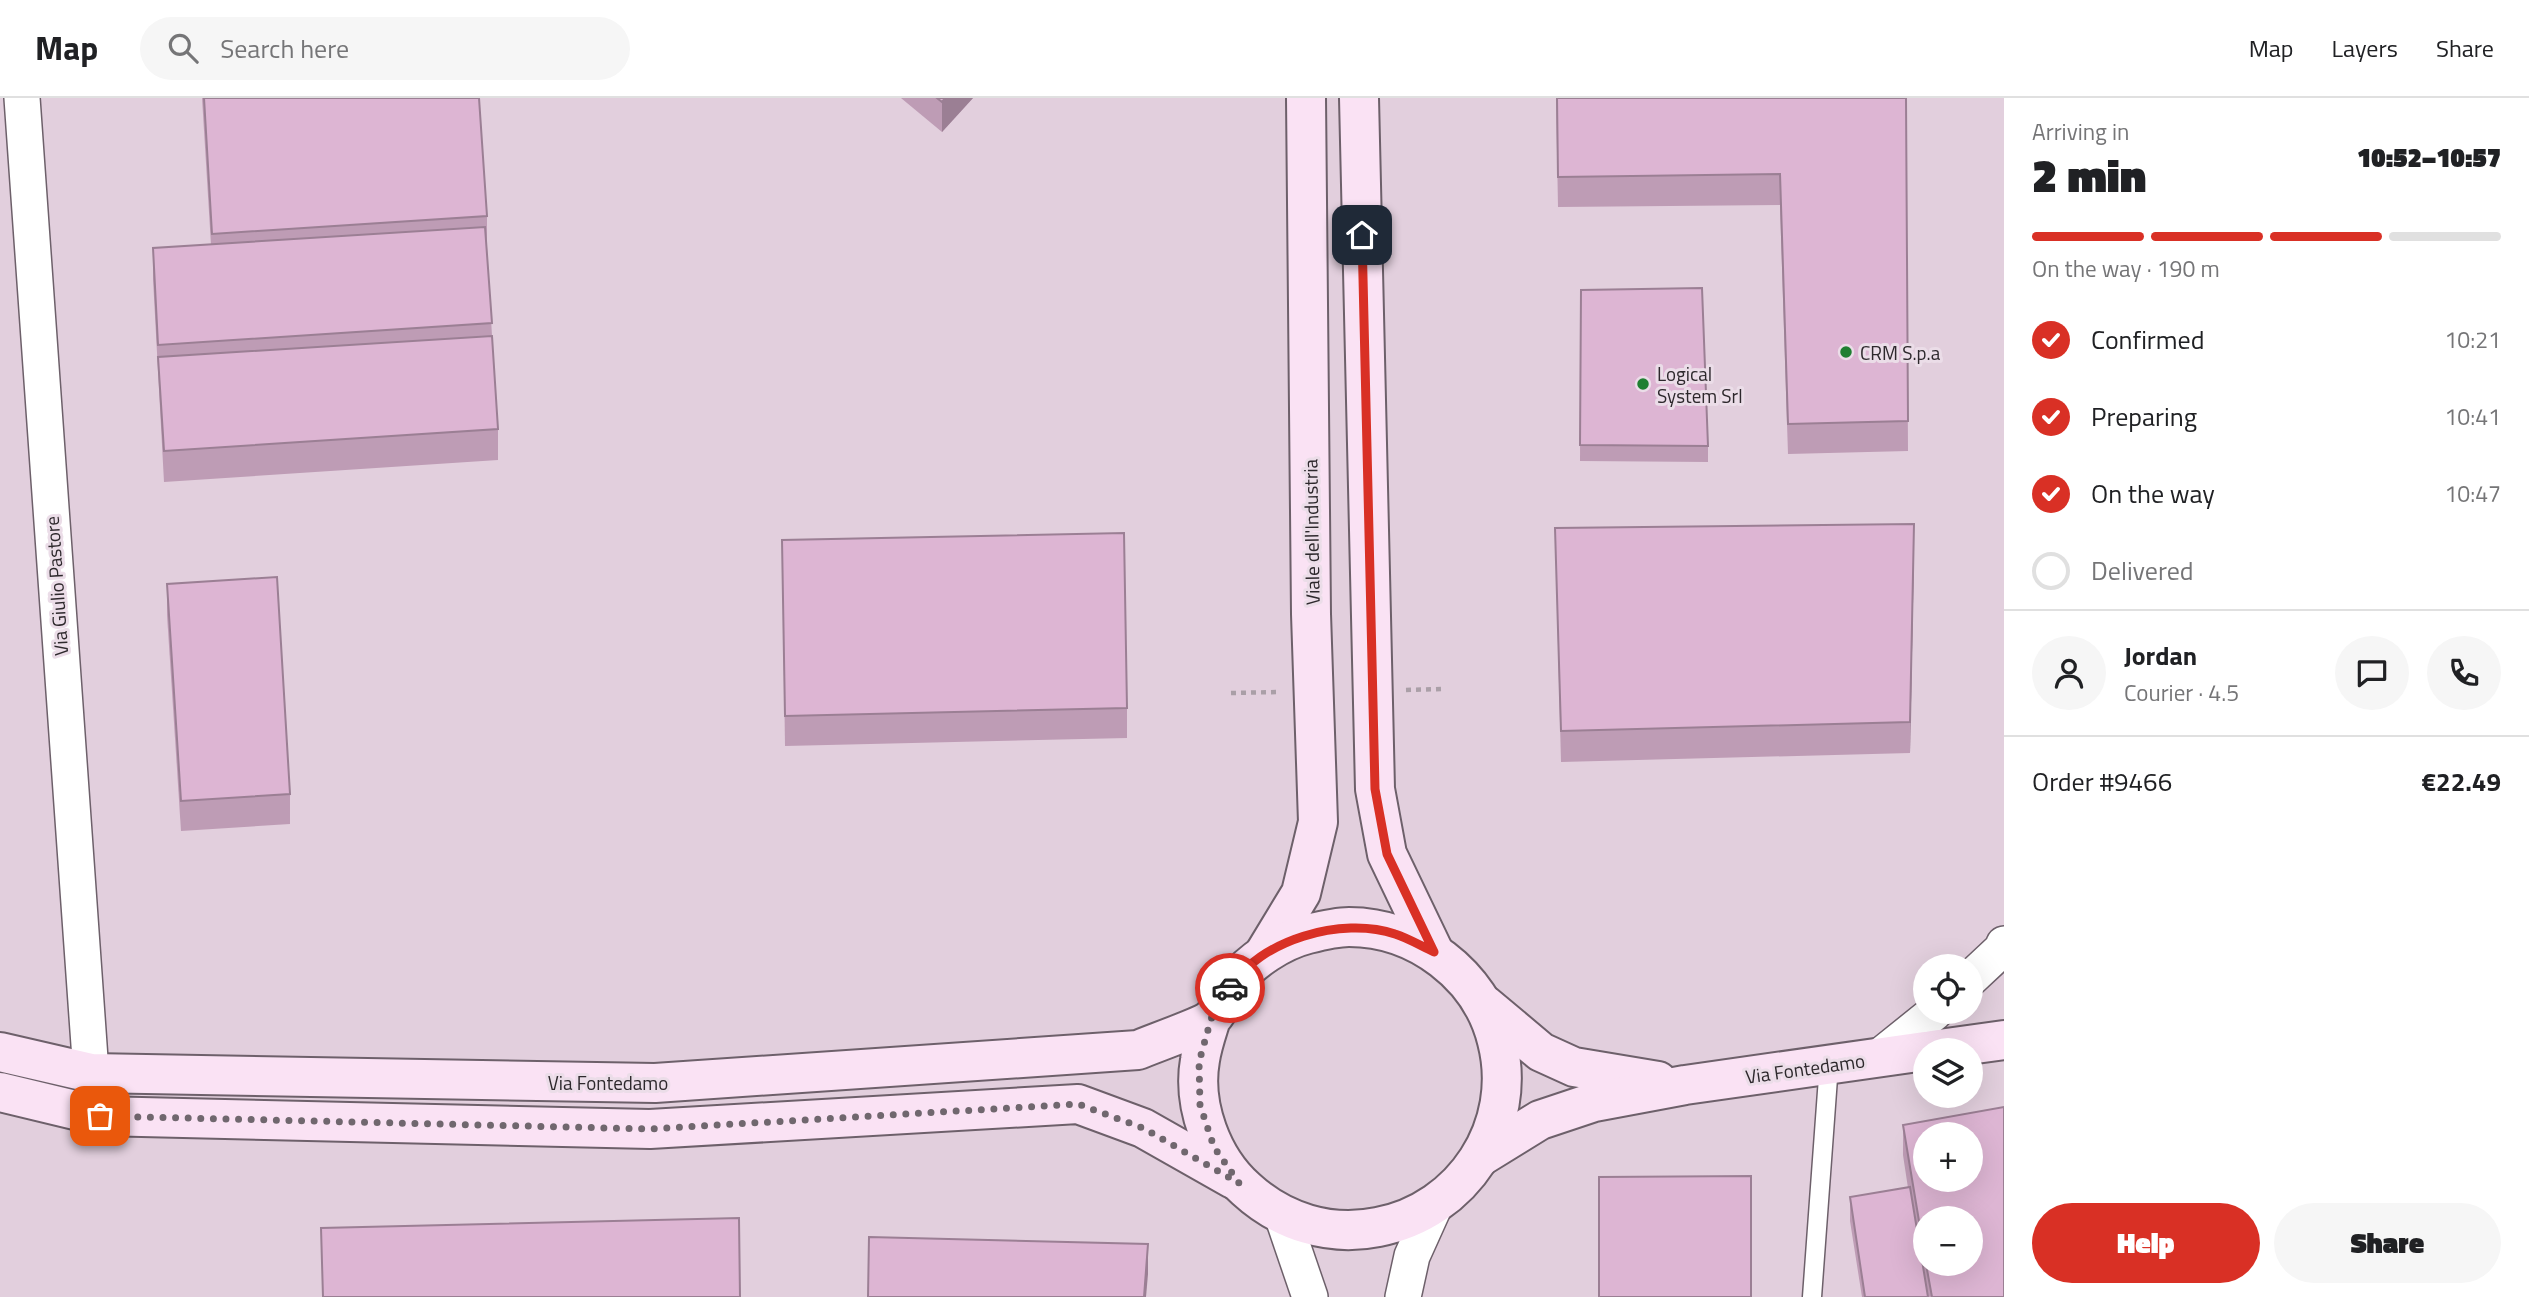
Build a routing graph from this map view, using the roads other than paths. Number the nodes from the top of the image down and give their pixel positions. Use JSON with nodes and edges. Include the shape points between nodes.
{"nodes":[{"id":1,"x":22,"y":98,"type":"edge"},
{"id":2,"x":1306,"y":98,"type":"edge"},
{"id":3,"x":1359,"y":98,"type":"edge"},
{"id":4,"x":2003,"y":950,"type":"edge"},
{"id":5,"x":1434,"y":952,"type":"junction"},
{"id":6,"x":1264,"y":954,"type":"junction"},
{"id":7,"x":1983,"y":968,"type":"edge"},
{"id":8,"x":1483,"y":1004,"type":"junction"},
{"id":9,"x":1211,"y":1019,"type":"junction"},
{"id":10,"x":1920,"y":1024,"type":"edge"},
{"id":11,"x":2004,"y":1040,"type":"edge"},
{"id":12,"x":1983,"y":1043,"type":"edge"},
{"id":13,"x":0,"y":1052,"type":"edge"},
{"id":14,"x":1913,"y":1053,"type":"edge"},
{"id":15,"x":1879,"y":1057,"type":"junction"},
{"id":16,"x":1829,"y":1064,"type":"junction"},
{"id":17,"x":91,"y":1073,"type":"junction"},
{"id":18,"x":1685,"y":1086,"type":"junction"},
{"id":19,"x":0,"y":1092,"type":"edge"},
{"id":20,"x":1480,"y":1157,"type":"junction"},
{"id":21,"x":1239,"y":1183,"type":"junction"},
{"id":22,"x":1435,"y":1205,"type":"junction"},
{"id":23,"x":1282,"y":1215,"type":"junction"},
{"id":24,"x":1310,"y":1297,"type":"edge"},
{"id":25,"x":1403,"y":1297,"type":"edge"},
{"id":26,"x":1812,"y":1297,"type":"edge"}],
"edges":[{"from":1,"to":17,"type":"street","name":"Via Giulio Pastore"},
{"from":2,"to":6,"type":"main road","name":"Viale dell'Industria","via":[[1311,614],[1318,822],[1301,893]]},
{"from":3,"to":5,"type":"main road","via":[[1375,789],[1387,854]]},
{"from":4,"to":7,"type":"street"},
{"from":5,"to":6,"type":"main road","name":"Via Fontedamo","via":[[1393,933],[1349,927],[1304,935]]},
{"from":5,"to":8,"type":"main road","name":"Via Fontedamo","via":[[1461,975]]},
{"from":6,"to":9,"type":"main road","name":"Via Fontedamo","via":[[1233,983]]},
{"from":8,"to":18,"type":"main road","name":"Via Fontedamo","via":[[1541,1052],[1574,1067]]},
{"from":8,"to":20,"type":"main road","name":"Via Fontedamo","via":[[1497,1041],[1502,1080],[1496,1120]]},
{"from":9,"to":17,"type":"main road","name":"Via Fontedamo","via":[[1138,1050],[655,1083]]},
{"from":9,"to":21,"type":"main road","name":"Via Fontedamo","via":[[1199,1062],[1200,1105],[1214,1147]]},
{"from":10,"to":15,"type":"street"},
{"from":11,"to":12,"type":"main road"},
{"from":13,"to":17,"type":"main road","name":"Via Fontedamo"},
{"from":14,"to":15,"type":"main road","name":"Via Fontedamo"},
{"from":15,"to":16,"type":"main road","name":"Via Fontedamo"},
{"from":16,"to":18,"type":"main road","name":"Via Fontedamo"},
{"from":16,"to":26,"type":"lane"},
{"from":18,"to":20,"type":"main road","name":"Via Fontedamo","via":[[1594,1102],[1540,1120]]},
{"from":19,"to":21,"type":"main road","name":"Via Fontedamo","via":[[100,1116],[650,1129],[1078,1104],[1143,1128]]},
{"from":20,"to":22,"type":"main road","name":"Via Fontedamo"},
{"from":21,"to":23,"type":"main road","name":"Via Fontedamo"},
{"from":22,"to":23,"type":"main road","name":"Via Fontedamo","via":[[1399,1223],[1360,1231],[1320,1228]]},
{"from":22,"to":25,"type":"street","via":[[1412,1256]]},
{"from":23,"to":24,"type":"street"}]}
